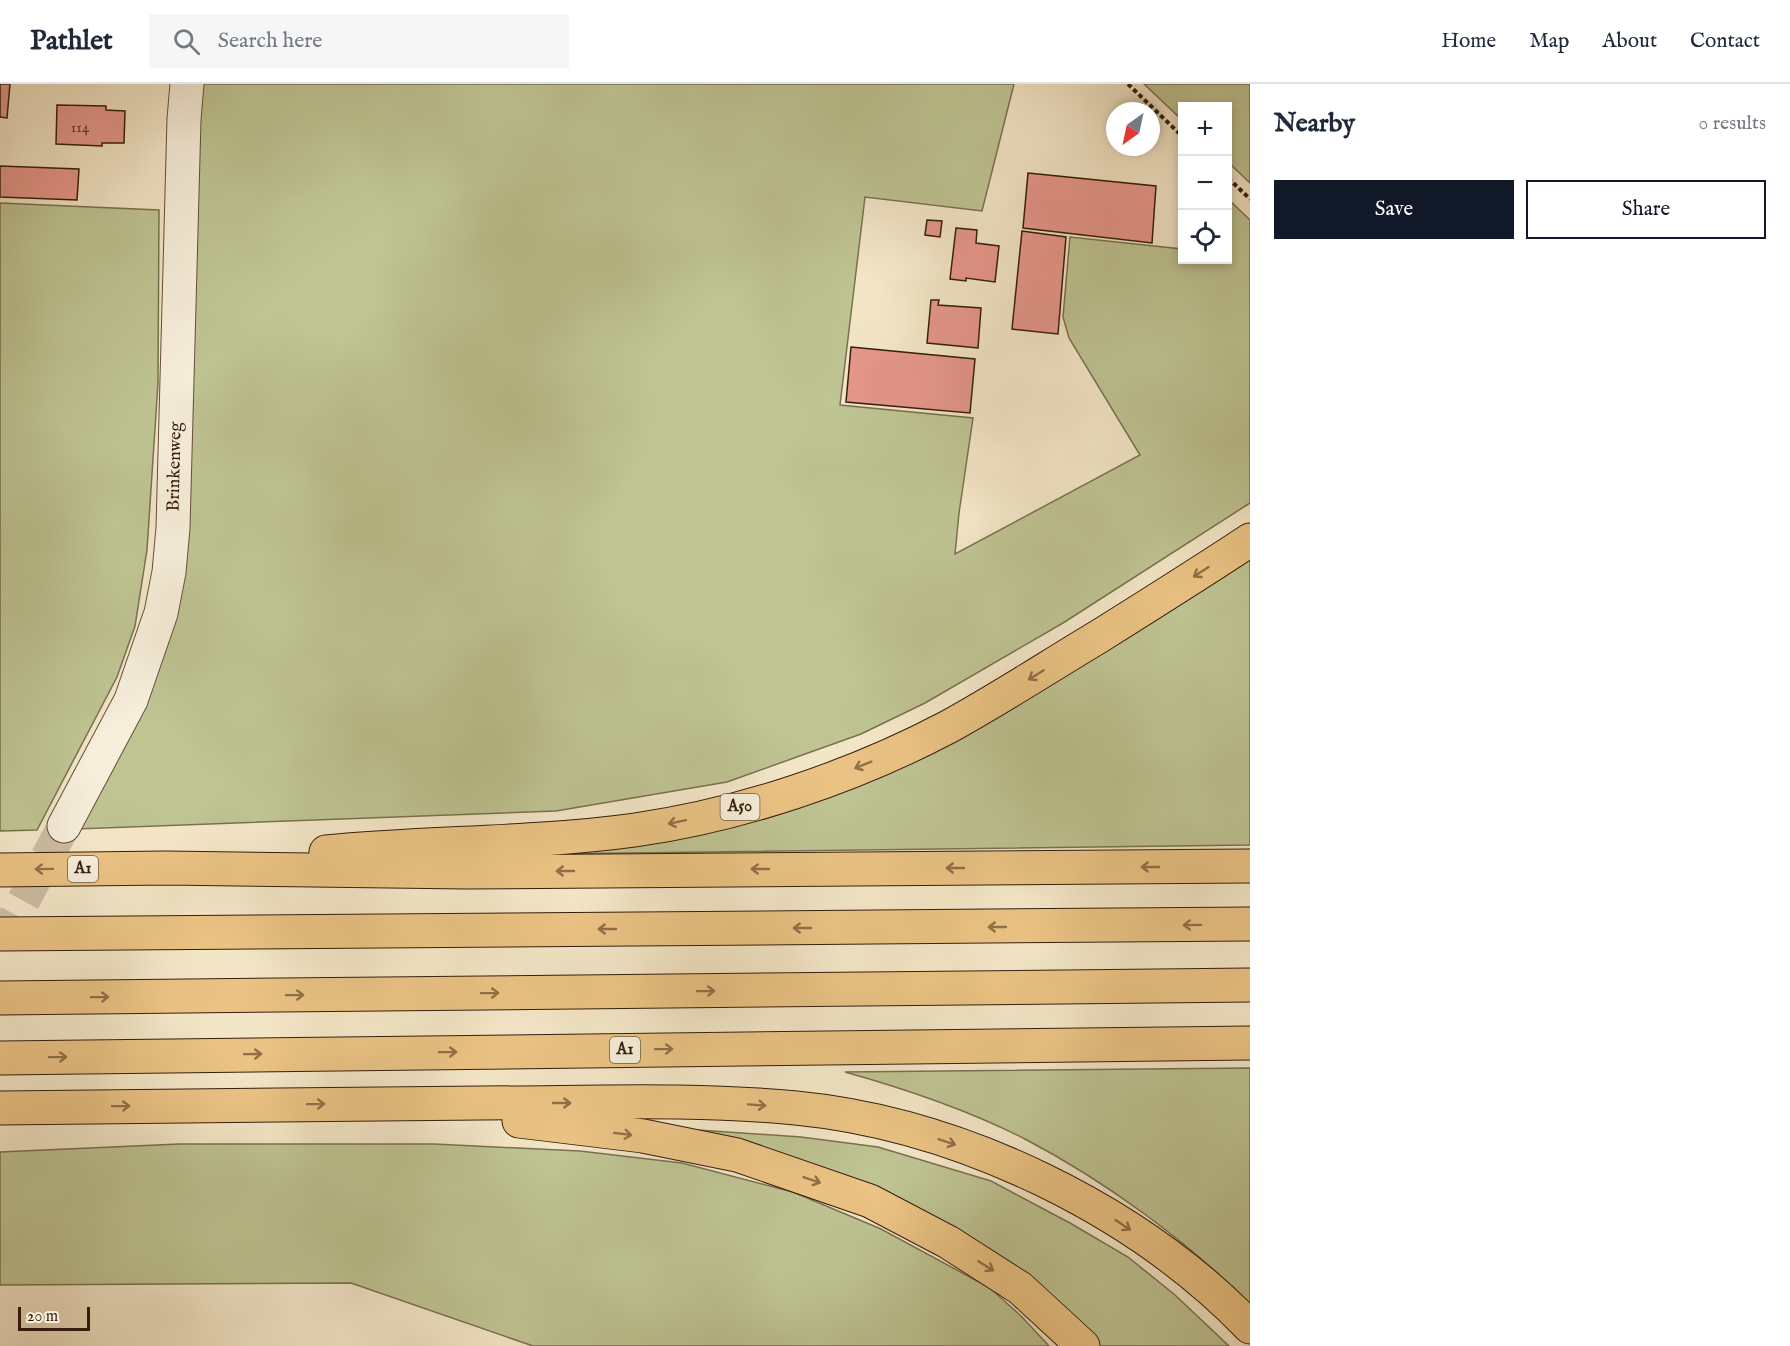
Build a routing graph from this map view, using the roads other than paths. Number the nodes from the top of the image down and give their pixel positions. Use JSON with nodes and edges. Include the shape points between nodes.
{"nodes":[{"id":1,"x":187,"y":84,"type":"edge"},
{"id":2,"x":1250,"y":540,"type":"edge"},
{"id":3,"x":64,"y":826,"type":"tunnel mouth"},
{"id":4,"x":1250,"y":866,"type":"edge"},
{"id":5,"x":166,"y":868,"type":"junction"},
{"id":6,"x":0,"y":870,"type":"edge"},
{"id":7,"x":1250,"y":924,"type":"edge"},
{"id":8,"x":0,"y":934,"type":"edge"},
{"id":9,"x":1250,"y":985,"type":"edge"},
{"id":10,"x":0,"y":998,"type":"edge"},
{"id":11,"x":1250,"y":1043,"type":"edge"},
{"id":12,"x":0,"y":1058,"type":"edge"},
{"id":13,"x":377,"y":1104,"type":"junction"},
{"id":14,"x":0,"y":1108,"type":"edge"},
{"id":15,"x":1250,"y":1328,"type":"edge"},
{"id":16,"x":1083,"y":1346,"type":"edge"}],
"edges":[{"from":1,"to":3,"type":"street","name":"Brinkenweg","via":[[169,572],[161,613],[132,700]]},
{"from":2,"to":5,"type":"highway","number":"A50","one_way":true,"via":[[948,726],[843,773],[763,801],[616,832],[512,842],[375,847]]},
{"from":4,"to":5,"type":"highway","number":"A1","one_way":true,"via":[[466,872]]},
{"from":5,"to":6,"type":"highway","number":"A1","one_way":true},
{"from":7,"to":8,"type":"highway","one_way":true},
{"from":10,"to":9,"type":"highway","one_way":true},
{"from":12,"to":11,"type":"highway","number":"A1","one_way":true},
{"from":14,"to":13,"type":"highway","one_way":true},
{"from":13,"to":15,"type":"highway","one_way":true,"via":[[747,1104],[799,1108],[877,1122],[1004,1162],[1058,1187],[1143,1239],[1196,1278]]},
{"from":13,"to":16,"type":"highway","one_way":true,"via":[[643,1136],[737,1155],[808,1179],[870,1201],[948,1242],[1020,1288]]}]}
